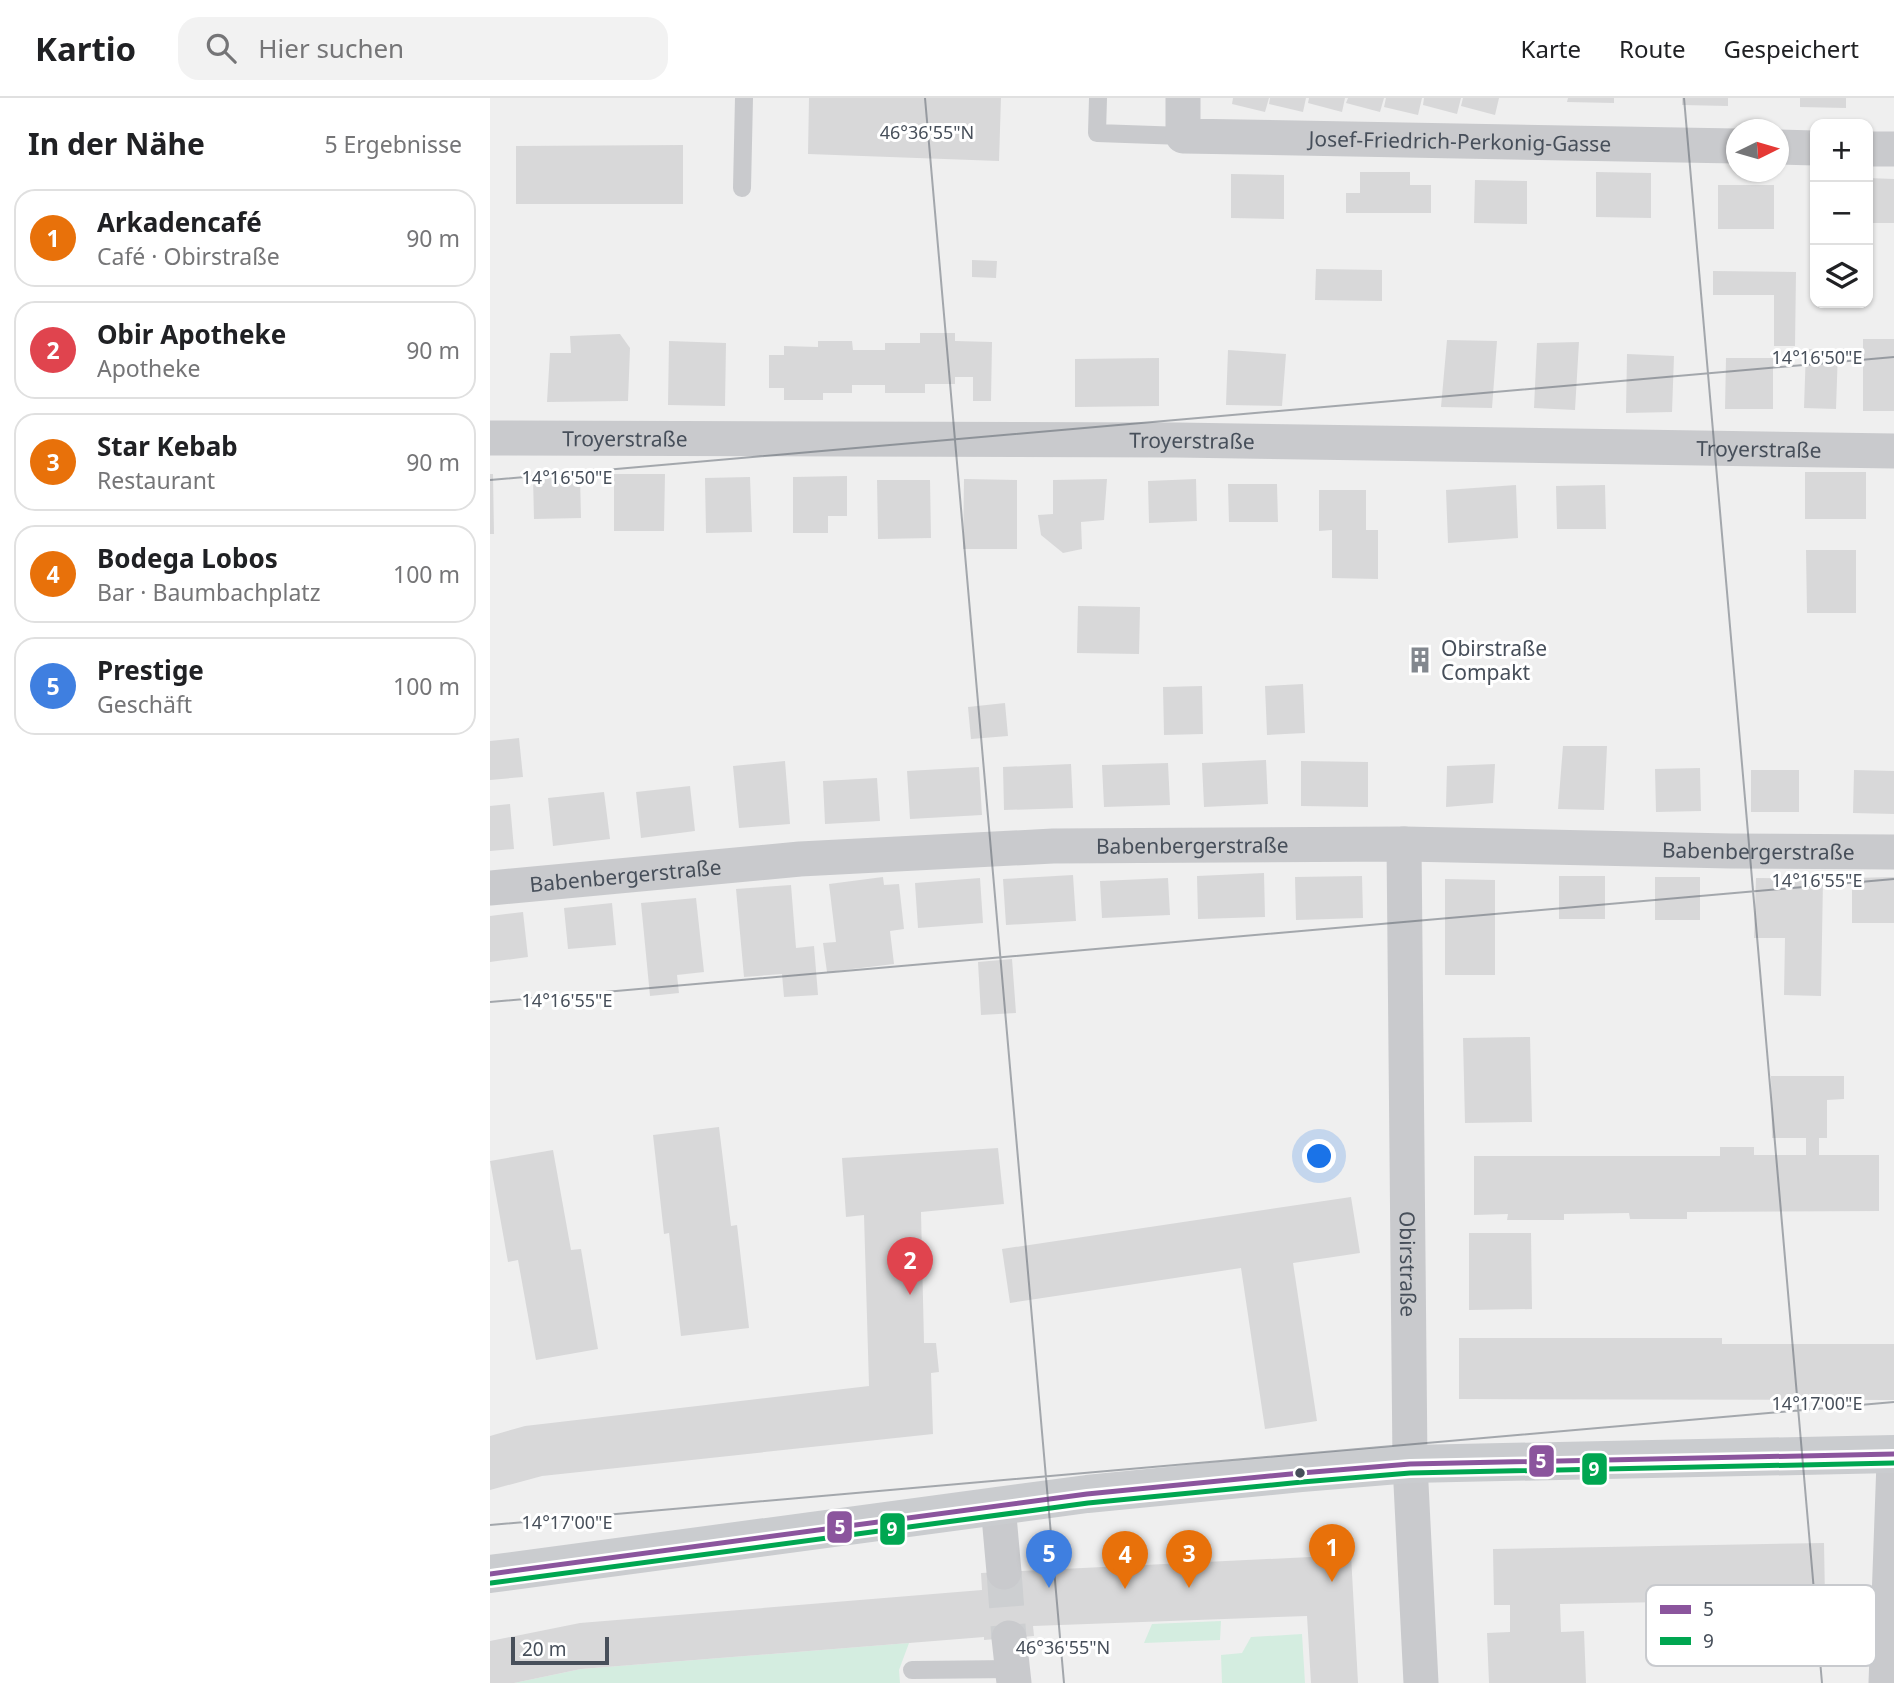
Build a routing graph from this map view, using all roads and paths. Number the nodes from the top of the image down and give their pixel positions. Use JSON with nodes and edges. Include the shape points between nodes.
{"nodes":[{"id":1,"x":744,"y":98,"type":"edge"},
{"id":2,"x":1098,"y":98,"type":"edge"},
{"id":3,"x":1183,"y":98,"type":"edge"},
{"id":4,"x":1183,"y":136,"type":"junction"},
{"id":5,"x":1726,"y":146,"type":"edge"},
{"id":6,"x":1789,"y":147,"type":"edge"},
{"id":7,"x":1810,"y":148,"type":"edge"},
{"id":8,"x":1873,"y":149,"type":"edge"},
{"id":9,"x":1894,"y":149,"type":"edge"},
{"id":10,"x":742,"y":188,"type":"dead end"},
{"id":11,"x":490,"y":438,"type":"edge"},
{"id":12,"x":1894,"y":452,"type":"edge"},
{"id":13,"x":1404,"y":844,"type":"junction"},
{"id":14,"x":1894,"y":852,"type":"edge"},
{"id":15,"x":490,"y":888,"type":"edge"},
{"id":16,"x":1894,"y":1454,"type":"edge"},
{"id":17,"x":1894,"y":1462,"type":"edge"},
{"id":18,"x":1410,"y":1464,"type":"junction"},
{"id":19,"x":998,"y":1505,"type":"junction"},
{"id":20,"x":1004,"y":1572,"type":"tunnel mouth"},
{"id":21,"x":490,"y":1574,"type":"edge"},
{"id":22,"x":1012,"y":1663,"type":"edge"},
{"id":23,"x":912,"y":1670,"type":"dead end"},
{"id":24,"x":1421,"y":1683,"type":"edge"},
{"id":25,"x":1886,"y":1683,"type":"edge"}],
"edges":[{"from":1,"to":10,"type":"lane"},
{"from":2,"to":4,"type":"lane","name":"Josef-Friedrich-Perkonig-Gasse","via":[[1097,133]]},
{"from":3,"to":4,"type":"street"},
{"from":4,"to":5,"type":"street","name":"Josef-Friedrich-Perkonig-Gasse"},
{"from":6,"to":7,"type":"street"},
{"from":8,"to":9,"type":"street"},
{"from":11,"to":12,"type":"street","name":"Troyerstraße","via":[[1163,440]]},
{"from":13,"to":14,"type":"street","name":"Babenbergerstraße"},
{"from":13,"to":15,"type":"street","name":"Babenbergerstraße","via":[[1053,846],[800,859]]},
{"from":13,"to":18,"type":"street","name":"Obirstraße"},
{"from":16,"to":18,"type":"street"},
{"from":17,"to":25,"type":"street"},
{"from":18,"to":19,"type":"street"},
{"from":18,"to":24,"type":"street","name":"Obirstraße"},
{"from":19,"to":20,"type":"street"},
{"from":19,"to":21,"type":"street"},
{"from":22,"to":23,"type":"lane"}]}
